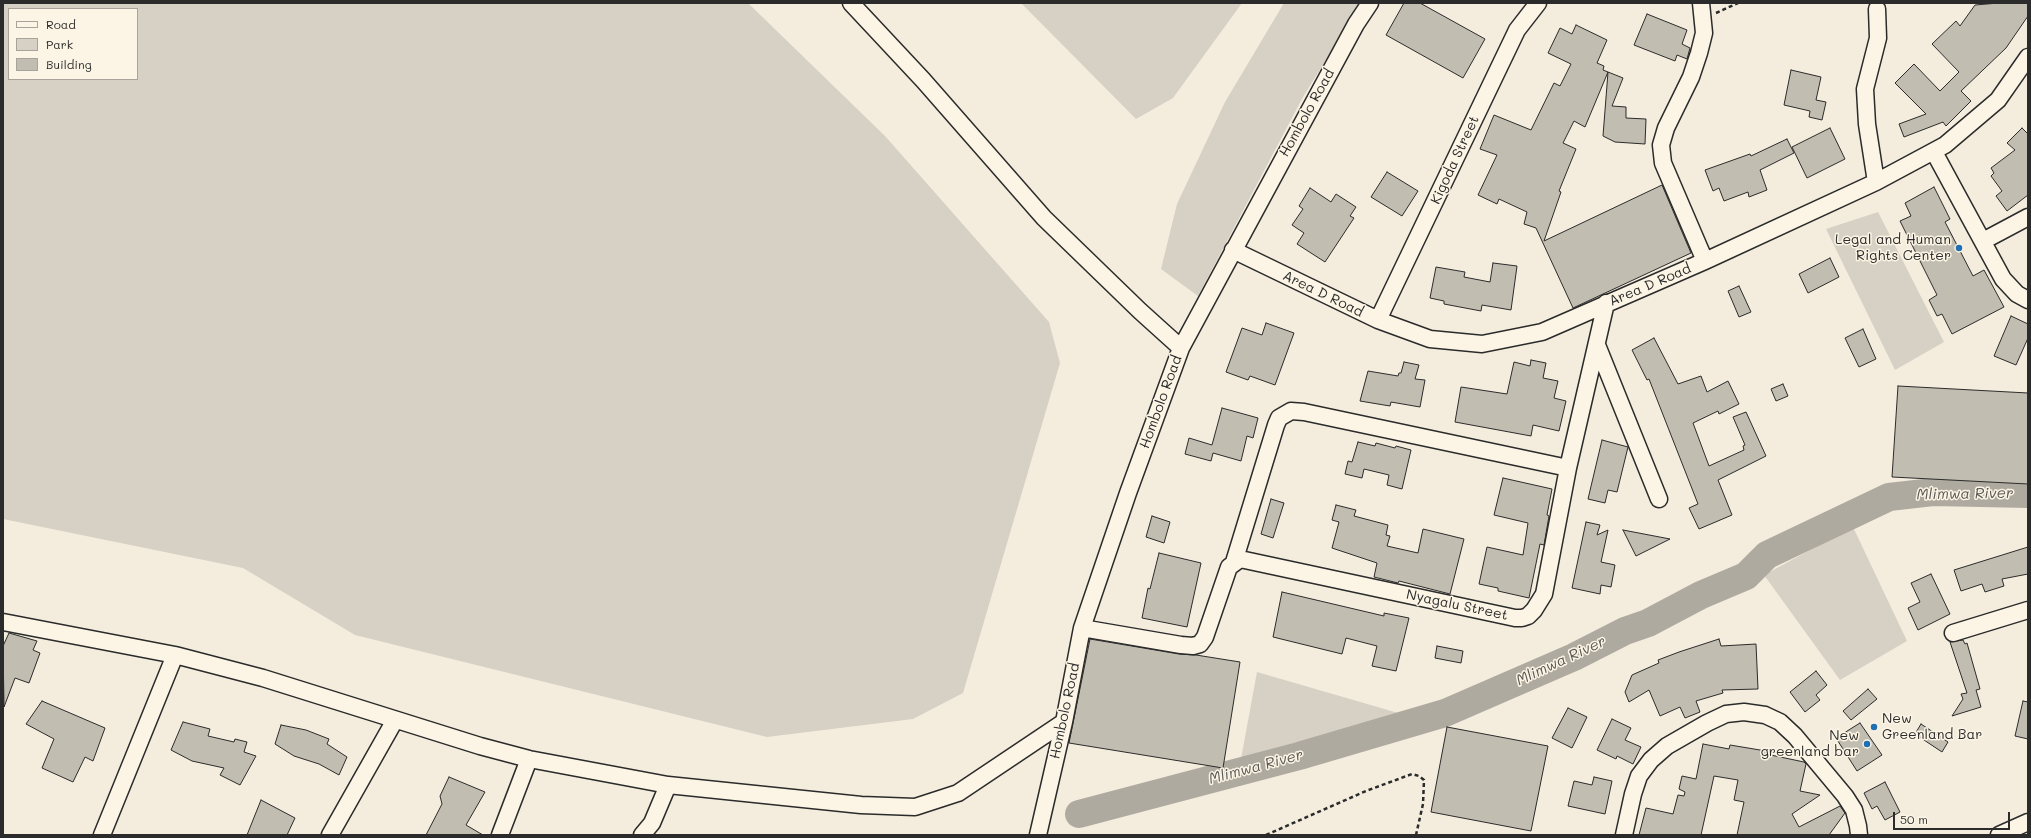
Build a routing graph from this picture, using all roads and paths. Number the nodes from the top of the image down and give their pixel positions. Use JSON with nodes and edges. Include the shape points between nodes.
{"nodes":[{"id":1,"x":851,"y":3,"type":"edge"},
{"id":2,"x":1370,"y":3,"type":"edge"},
{"id":3,"x":1538,"y":3,"type":"edge"},
{"id":4,"x":1738,"y":3,"type":"edge"},
{"id":5,"x":1877,"y":9,"type":"dead end"},
{"id":6,"x":1702,"y":11,"type":"edge"},
{"id":7,"x":2028,"y":57,"type":"edge"},
{"id":8,"x":1934,"y":152,"type":"junction"},
{"id":9,"x":1876,"y":182,"type":"junction"},
{"id":10,"x":2028,"y":217,"type":"edge"},
{"id":11,"x":1983,"y":240,"type":"junction"},
{"id":12,"x":1233,"y":250,"type":"junction"},
{"id":13,"x":1705,"y":261,"type":"junction"},
{"id":14,"x":2028,"y":300,"type":"edge"},
{"id":15,"x":1606,"y":303,"type":"junction"},
{"id":16,"x":1378,"y":320,"type":"junction"},
{"id":17,"x":1597,"y":345,"type":"junction"},
{"id":18,"x":1181,"y":348,"type":"junction"},
{"id":19,"x":1568,"y":468,"type":"junction"},
{"id":20,"x":1659,"y":499,"type":"dead end"},
{"id":21,"x":1234,"y":562,"type":"junction"},
{"id":22,"x":2028,"y":610,"type":"edge"},
{"id":23,"x":3,"y":622,"type":"edge"},
{"id":24,"x":1082,"y":628,"type":"junction"},
{"id":25,"x":1953,"y":633,"type":"dead end"},
{"id":26,"x":175,"y":655,"type":"junction"},
{"id":27,"x":395,"y":720,"type":"junction"},
{"id":28,"x":1064,"y":722,"type":"junction"},
{"id":29,"x":529,"y":759,"type":"junction"},
{"id":30,"x":668,"y":785,"type":"junction"},
{"id":31,"x":2028,"y":822,"type":"edge"},
{"id":32,"x":102,"y":835,"type":"edge"},
{"id":33,"x":330,"y":835,"type":"edge"},
{"id":34,"x":500,"y":835,"type":"edge"},
{"id":35,"x":642,"y":835,"type":"edge"},
{"id":36,"x":1038,"y":835,"type":"edge"},
{"id":37,"x":1266,"y":835,"type":"edge"},
{"id":38,"x":1416,"y":835,"type":"edge"},
{"id":39,"x":1624,"y":835,"type":"edge"},
{"id":40,"x":1859,"y":835,"type":"edge"},
{"id":41,"x":1999,"y":835,"type":"edge"}],
"edges":[{"from":1,"to":18,"type":"street","via":[[923,80],[1044,218],[1140,312]]},
{"from":2,"to":12,"type":"street","name":"Hombolo Road","via":[[1356,24]]},
{"from":3,"to":16,"type":"street","name":"Kigoda Street","via":[[1517,30]]},
{"from":4,"to":6,"type":"path"},
{"from":5,"to":9,"type":"street","via":[[1878,38],[1865,89],[1867,124]]},
{"from":6,"to":13,"type":"street","via":[[1704,33],[1699,53],[1661,145],[1663,163]]},
{"from":7,"to":8,"type":"street","name":"Area D Road","via":[[1998,100],[1945,146]]},
{"from":8,"to":9,"type":"street","name":"Area D Road"},
{"from":8,"to":11,"type":"street"},
{"from":9,"to":13,"type":"street","name":"Area D Road"},
{"from":10,"to":11,"type":"street"},
{"from":11,"to":14,"type":"street","via":[[2003,279],[2017,294]]},
{"from":12,"to":16,"type":"street","name":"Area D Road"},
{"from":12,"to":18,"type":"street","name":"Hombolo Road"},
{"from":13,"to":15,"type":"street","name":"Area D Road"},
{"from":15,"to":16,"type":"street","name":"Area D Road","via":[[1542,332],[1482,344],[1430,339]]},
{"from":15,"to":17,"type":"street","name":"Nyagalu Street"},
{"from":17,"to":19,"type":"street","name":"Nyagalu Street"},
{"from":17,"to":20,"type":"street"},
{"from":18,"to":24,"type":"street","name":"Hombolo Road"},
{"from":19,"to":21,"type":"street","via":[[1290,411],[1280,418],[1276,425]]},
{"from":19,"to":21,"type":"street","name":"Nyagalu Street","via":[[1544,594],[1534,610],[1522,618],[1248,559]]},
{"from":21,"to":24,"type":"street","via":[[1229,568],[1205,637],[1200,644],[1181,645]]},
{"from":22,"to":25,"type":"street"},
{"from":23,"to":26,"type":"street"},
{"from":24,"to":28,"type":"street","name":"Hombolo Road"},
{"from":26,"to":27,"type":"street","via":[[263,678]]},
{"from":26,"to":32,"type":"street"},
{"from":27,"to":29,"type":"street"},
{"from":27,"to":33,"type":"street"},
{"from":28,"to":30,"type":"street","via":[[958,793],[915,807],[861,805]]},
{"from":28,"to":36,"type":"street","name":"Hombolo Road"},
{"from":29,"to":30,"type":"street"},
{"from":29,"to":34,"type":"street"},
{"from":30,"to":35,"type":"street","via":[[652,823]]},
{"from":31,"to":41,"type":"street"},
{"from":37,"to":38,"type":"path","via":[[1366,791],[1412,774],[1424,780],[1423,804]]},
{"from":39,"to":40,"type":"street","via":[[1639,776],[1651,760],[1667,746],[1707,723],[1726,714],[1744,712],[1780,722],[1796,736],[1854,810]]}]}
